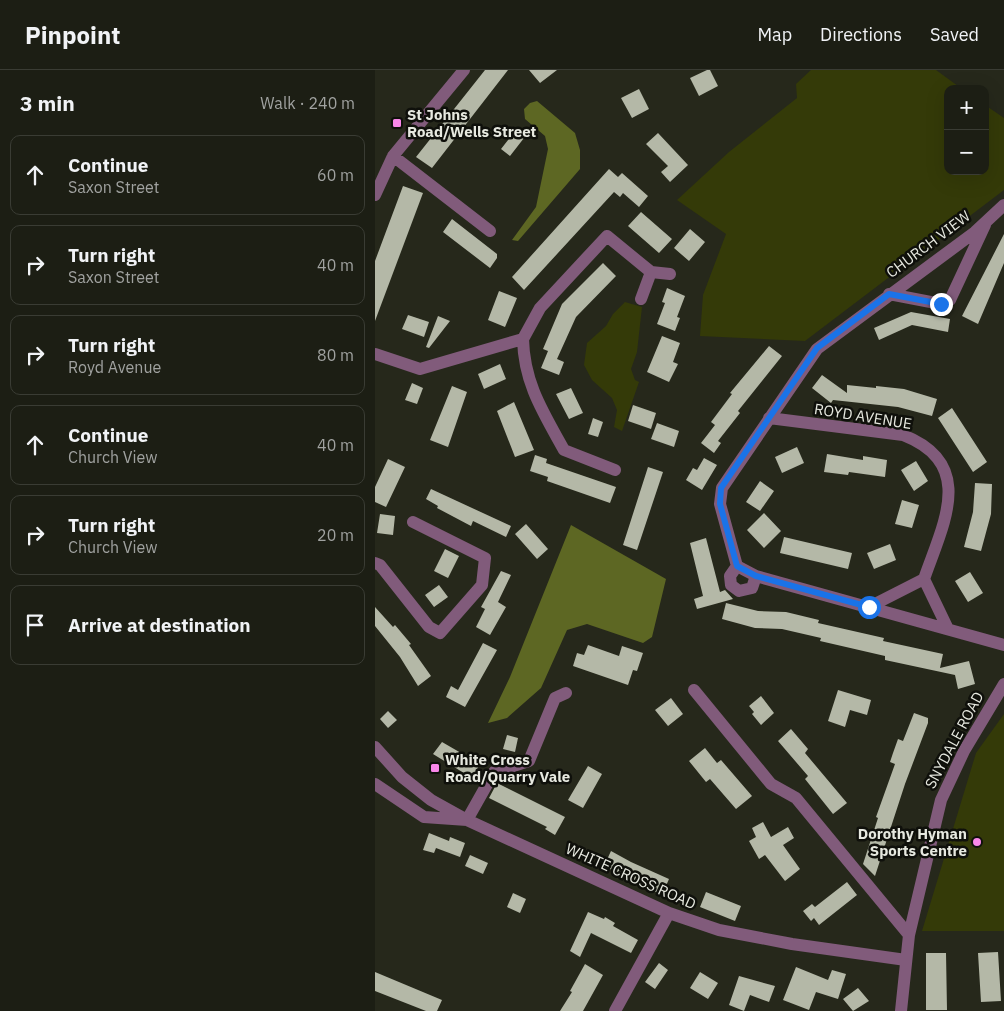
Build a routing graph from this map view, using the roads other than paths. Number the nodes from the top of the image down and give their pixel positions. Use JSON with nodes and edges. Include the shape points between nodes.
{"nodes":[{"id":1,"x":464,"y":70,"type":"edge"},
{"id":2,"x":393,"y":156,"type":"junction"},
{"id":3,"x":375,"y":195,"type":"edge"},
{"id":4,"x":1004,"y":205,"type":"edge"},
{"id":5,"x":987,"y":221,"type":"junction"},
{"id":6,"x":490,"y":231,"type":"dead end"},
{"id":7,"x":651,"y":272,"type":"junction"},
{"id":8,"x":670,"y":274,"type":"dead end"},
{"id":9,"x":889,"y":294,"type":"junction"},
{"id":10,"x":641,"y":299,"type":"dead end"},
{"id":11,"x":523,"y":339,"type":"junction"},
{"id":12,"x":375,"y":354,"type":"edge"},
{"id":13,"x":769,"y":418,"type":"junction"},
{"id":14,"x":615,"y":470,"type":"dead end"},
{"id":15,"x":413,"y":522,"type":"dead end"},
{"id":16,"x":375,"y":563,"type":"edge"},
{"id":17,"x":737,"y":566,"type":"junction"},
{"id":18,"x":756,"y":576,"type":"junction"},
{"id":19,"x":924,"y":579,"type":"junction"},
{"id":20,"x":869,"y":607,"type":"junction"},
{"id":21,"x":948,"y":629,"type":"junction"},
{"id":22,"x":1004,"y":645,"type":"edge"},
{"id":23,"x":1004,"y":684,"type":"edge"},
{"id":24,"x":694,"y":690,"type":"dead end"},
{"id":25,"x":566,"y":693,"type":"dead end"},
{"id":26,"x":375,"y":747,"type":"edge"},
{"id":27,"x":375,"y":784,"type":"edge"},
{"id":28,"x":467,"y":820,"type":"junction"},
{"id":29,"x":669,"y":913,"type":"junction"},
{"id":30,"x":909,"y":935,"type":"junction"},
{"id":31,"x":905,"y":960,"type":"junction"},
{"id":32,"x":615,"y":1011,"type":"edge"},
{"id":33,"x":901,"y":1011,"type":"edge"}],
"edges":[{"from":1,"to":2,"type":"street"},
{"from":2,"to":3,"type":"street"},
{"from":2,"to":6,"type":"street"},
{"from":4,"to":5,"type":"street","name":"CHURCH VIEW"},
{"from":5,"to":9,"type":"street","name":"CHURCH VIEW"},
{"from":5,"to":9,"type":"street","name":"CHURCH VIEW","via":[[950,300],[941,304]]},
{"from":7,"to":8,"type":"street"},
{"from":7,"to":10,"type":"street"},
{"from":7,"to":11,"type":"street","via":[[607,236],[540,308]]},
{"from":9,"to":13,"type":"street","name":"CHURCH VIEW","via":[[817,348]]},
{"from":11,"to":12,"type":"street","via":[[420,369]]},
{"from":11,"to":14,"type":"street","via":[[524,362],[532,391],[564,450]]},
{"from":13,"to":17,"type":"street","via":[[721,488],[720,504]]},
{"from":13,"to":19,"type":"street","name":"ROYD AVENUE","via":[[903,435],[923,443],[938,460],[949,482],[949,507]]},
{"from":15,"to":16,"type":"street","via":[[485,558],[482,585],[453,621],[440,633],[429,627]]},
{"from":17,"to":18,"type":"street"},
{"from":17,"to":18,"type":"street","via":[[731,572],[730,581],[739,591],[752,588]]},
{"from":18,"to":20,"type":"street"},
{"from":19,"to":20,"type":"street"},
{"from":19,"to":21,"type":"street"},
{"from":20,"to":21,"type":"street"},
{"from":21,"to":22,"type":"street"},
{"from":23,"to":30,"type":"street","name":"SNYDALE ROAD","via":[[964,751],[941,800]]},
{"from":24,"to":30,"type":"street","via":[[771,784],[796,798]]},
{"from":25,"to":28,"type":"street","via":[[555,698],[529,761],[494,772]]},
{"from":26,"to":28,"type":"street","name":"WHITE CROSS ROAD","via":[[402,777],[431,800]]},
{"from":27,"to":28,"type":"street","via":[[424,817]]},
{"from":28,"to":29,"type":"street","name":"WHITE CROSS ROAD"},
{"from":29,"to":31,"type":"street","name":"WHITE CROSS ROAD","via":[[719,930]]},
{"from":29,"to":32,"type":"street"},
{"from":30,"to":31,"type":"street","name":"SNYDALE ROAD"},
{"from":31,"to":33,"type":"street","name":"SNYDALE ROAD"}]}
